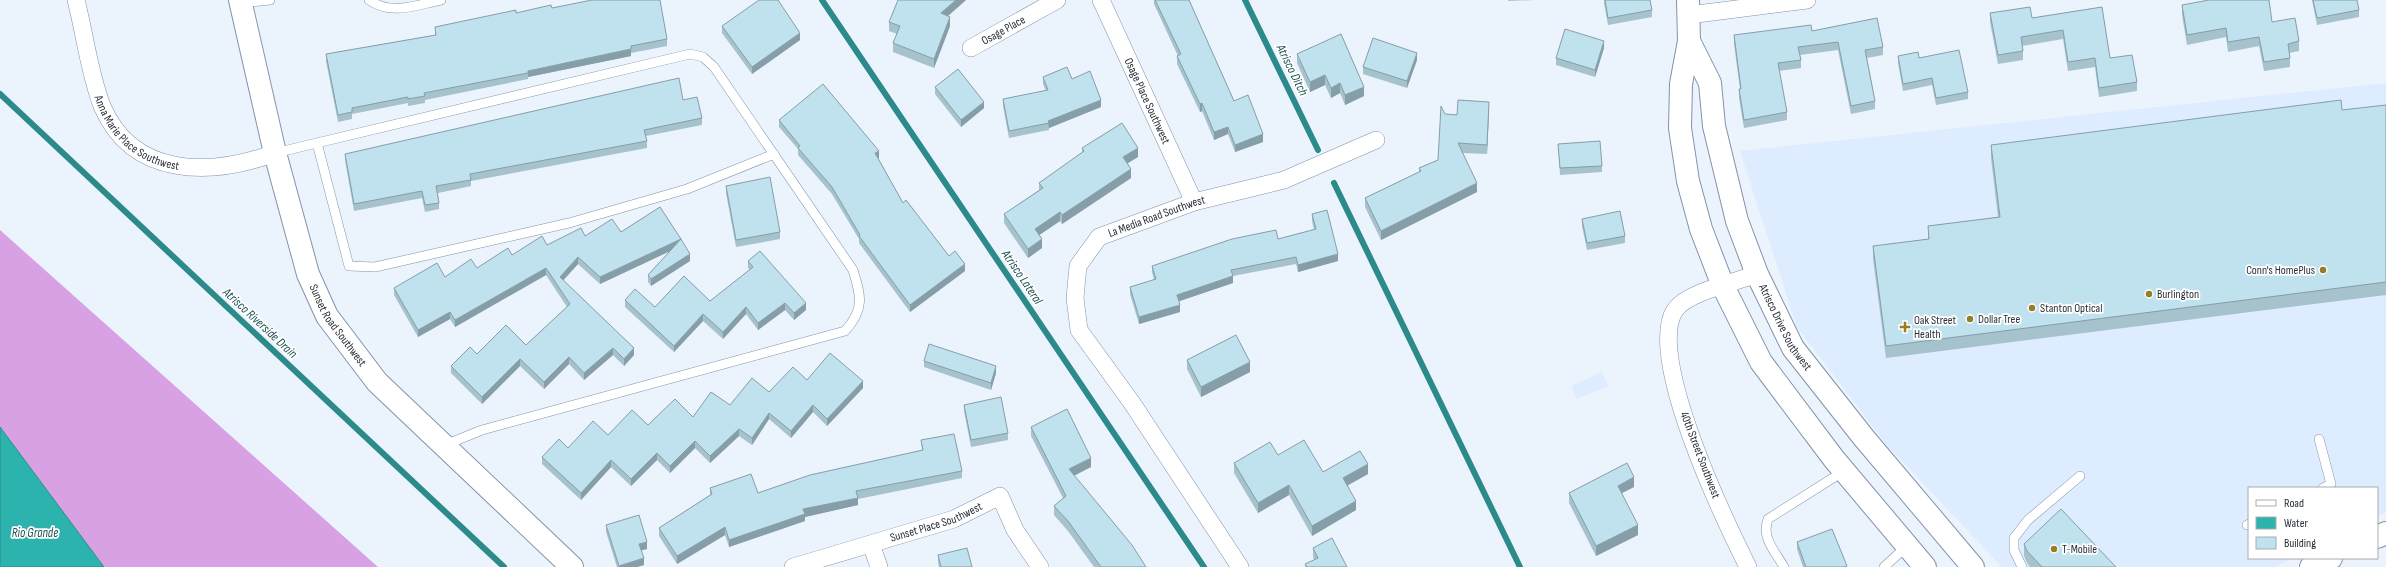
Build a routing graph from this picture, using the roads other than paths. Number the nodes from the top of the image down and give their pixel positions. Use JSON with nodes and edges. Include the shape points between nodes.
{"nodes":[{"id":1,"x":76,"y":0,"type":"edge"},
{"id":2,"x":270,"y":0,"type":"edge"},
{"id":3,"x":369,"y":0,"type":"edge"},
{"id":4,"x":441,"y":0,"type":"edge"},
{"id":5,"x":1057,"y":0,"type":"edge"},
{"id":6,"x":1101,"y":0,"type":"edge"},
{"id":7,"x":1807,"y":0,"type":"edge"},
{"id":8,"x":240,"y":1,"type":"edge"},
{"id":9,"x":1688,"y":7,"type":"edge"},
{"id":10,"x":1689,"y":41,"type":"junction"},
{"id":11,"x":971,"y":48,"type":"dead end"},
{"id":12,"x":1376,"y":140,"type":"dead end"},
{"id":13,"x":317,"y":143,"type":"junction"},
{"id":14,"x":275,"y":153,"type":"junction"},
{"id":15,"x":774,"y":154,"type":"junction"},
{"id":16,"x":1194,"y":202,"type":"junction"},
{"id":17,"x":1757,"y":274,"type":"junction"},
{"id":18,"x":1723,"y":286,"type":"junction"},
{"id":19,"x":2320,"y":439,"type":"dead end"},
{"id":20,"x":444,"y":445,"type":"junction"},
{"id":21,"x":1844,"y":471,"type":"junction"},
{"id":22,"x":2080,"y":476,"type":"dead end"},
{"id":23,"x":2325,"y":487,"type":"edge"},
{"id":24,"x":871,"y":544,"type":"junction"},
{"id":25,"x":1907,"y":546,"type":"junction"},
{"id":26,"x":2329,"y":559,"type":"edge"},
{"id":27,"x":572,"y":567,"type":"edge"},
{"id":28,"x":793,"y":567,"type":"edge"},
{"id":29,"x":879,"y":567,"type":"edge"},
{"id":30,"x":1040,"y":567,"type":"edge"},
{"id":31,"x":1240,"y":567,"type":"edge"},
{"id":32,"x":1748,"y":567,"type":"edge"},
{"id":33,"x":1784,"y":567,"type":"edge"},
{"id":34,"x":1884,"y":567,"type":"edge"},
{"id":35,"x":1925,"y":567,"type":"edge"},
{"id":36,"x":1973,"y":567,"type":"edge"},
{"id":37,"x":2022,"y":567,"type":"edge"},
{"id":38,"x":2311,"y":567,"type":"edge"}],
"edges":[{"from":1,"to":14,"type":"street","name":"Anna Marie Place Southwest","via":[[103,108],[117,130],[135,147],[158,160],[197,169],[251,161]]},
{"from":2,"to":8,"type":"lane"},
{"from":3,"to":4,"type":"lane","via":[[380,8],[392,10]]},
{"from":5,"to":11,"type":"street","name":"Osage Place"},
{"from":6,"to":16,"type":"street","name":"Osage Place Southwest"},
{"from":7,"to":9,"type":"street"},
{"from":8,"to":14,"type":"main road","name":"Sunset Road Southwest"},
{"from":9,"to":10,"type":"main road","name":"Atrisco Drive Southwest"},
{"from":10,"to":17,"type":"main road","name":"Atrisco Drive Southwest","via":[[1710,83],[1714,126],[1725,176],[1737,221]]},
{"from":10,"to":18,"type":"main road","name":"Atrisco Drive Southwest","via":[[1681,84],[1680,128],[1688,181],[1701,228]]},
{"from":12,"to":16,"type":"street","name":"La Media Road Southwest","via":[[1284,180]]},
{"from":13,"to":14,"type":"lane"},
{"from":13,"to":15,"type":"lane","via":[[690,54],[703,57],[714,67]]},
{"from":13,"to":15,"type":"lane","via":[[349,266],[375,267],[569,223],[687,189]]},
{"from":14,"to":20,"type":"main road","name":"Sunset Road Southwest","via":[[308,274],[327,316],[376,382]]},
{"from":15,"to":20,"type":"lane","via":[[853,270],[860,302],[857,318],[845,331],[482,430]]},
{"from":16,"to":31,"type":"street","name":"La Media Road Southwest","via":[[1099,237],[1078,266],[1076,306],[1079,330],[1132,403]]},
{"from":17,"to":18,"type":"street","name":"40th Street Southwest"},
{"from":17,"to":36,"type":"main road","name":"Atrisco Drive Southwest","via":[[1792,348]]},
{"from":18,"to":21,"type":"main road","name":"Atrisco Drive Southwest","via":[[1761,362]]},
{"from":18,"to":32,"type":"street","name":"40th Street Southwest","via":[[1688,298],[1675,310],[1668,326],[1668,349],[1684,417],[1728,527]]},
{"from":19,"to":23,"type":"lane","via":[[2331,484]]},
{"from":20,"to":27,"type":"main road","name":"Sunset Road Southwest"},
{"from":21,"to":25,"type":"main road","name":"Atrisco Drive Southwest"},
{"from":21,"to":33,"type":"lane","via":[[1768,519],[1765,529],[1767,538]]},
{"from":22,"to":37,"type":"lane","via":[[2028,520],[2014,538],[2014,550]]},
{"from":24,"to":28,"type":"street","name":"Sunset Place Southwest"},
{"from":24,"to":29,"type":"street"},
{"from":24,"to":30,"type":"street","name":"Sunset Place Southwest","via":[[954,519],[1000,496],[1015,530]]},
{"from":25,"to":34,"type":"lane"},
{"from":25,"to":35,"type":"main road","name":"Atrisco Drive Southwest"},
{"from":26,"to":38,"type":"main road"}]}
